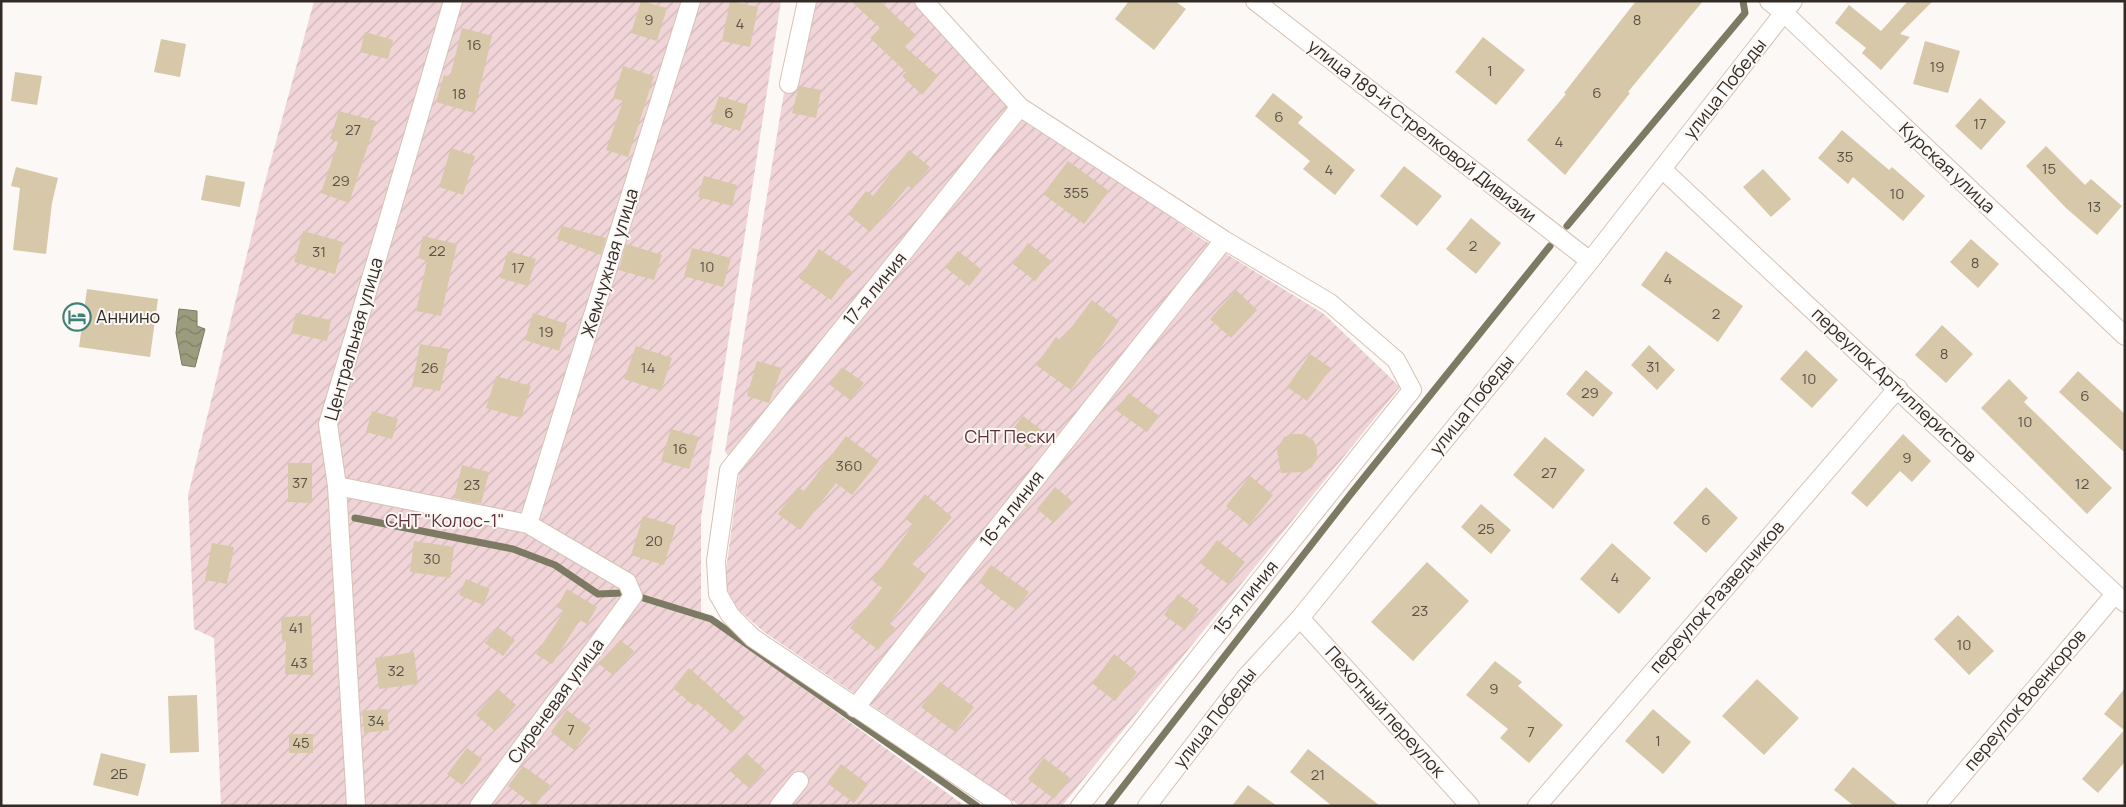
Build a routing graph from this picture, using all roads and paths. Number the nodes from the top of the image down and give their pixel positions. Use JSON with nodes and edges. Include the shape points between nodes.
{"nodes":[{"id":1,"x":453,"y":1,"type":"edge"},
{"id":2,"x":691,"y":1,"type":"edge"},
{"id":3,"x":807,"y":1,"type":"edge"},
{"id":4,"x":924,"y":1,"type":"edge"},
{"id":5,"x":1255,"y":1,"type":"edge"},
{"id":6,"x":1769,"y":1,"type":"edge"},
{"id":7,"x":1789,"y":7,"type":"edge"},
{"id":8,"x":789,"y":84,"type":"dead end"},
{"id":9,"x":1020,"y":107,"type":"junction"},
{"id":10,"x":1662,"y":169,"type":"junction"},
{"id":11,"x":1224,"y":240,"type":"junction"},
{"id":12,"x":1590,"y":261,"type":"junction"},
{"id":13,"x":2125,"y":336,"type":"edge"},
{"id":14,"x":1898,"y":388,"type":"junction"},
{"id":15,"x":337,"y":486,"type":"junction"},
{"id":16,"x":528,"y":524,"type":"junction"},
{"id":17,"x":2120,"y":598,"type":"edge"},
{"id":18,"x":1300,"y":618,"type":"junction"},
{"id":19,"x":855,"y":708,"type":"junction"},
{"id":20,"x":799,"y":781,"type":"dead end"},
{"id":21,"x":356,"y":806,"type":"edge"},
{"id":22,"x":479,"y":806,"type":"edge"},
{"id":23,"x":779,"y":806,"type":"edge"},
{"id":24,"x":1003,"y":806,"type":"edge"},
{"id":25,"x":1080,"y":806,"type":"edge"},
{"id":26,"x":1146,"y":806,"type":"edge"},
{"id":27,"x":1470,"y":806,"type":"edge"},
{"id":28,"x":1537,"y":806,"type":"edge"},
{"id":29,"x":1936,"y":806,"type":"edge"}],
"edges":[{"from":1,"to":15,"type":"street","name":"Центральная улица","via":[[328,424]]},
{"from":2,"to":16,"type":"street","name":"Жемчужная улица"},
{"from":3,"to":8,"type":"street"},
{"from":4,"to":9,"type":"street"},
{"from":5,"to":12,"type":"street","name":"улица 189-й Стрелковой Дивизии"},
{"from":6,"to":7,"type":"street","name":"Курская улица"},
{"from":7,"to":10,"type":"street","name":"улица Победы"},
{"from":7,"to":13,"type":"street","name":"Курская улица"},
{"from":9,"to":11,"type":"street"},
{"from":9,"to":19,"type":"street","name":"17-я линия","via":[[729,470],[716,561],[718,594],[730,615],[754,638]]},
{"from":10,"to":12,"type":"street","name":"улица Победы"},
{"from":10,"to":14,"type":"street","name":"переулок Артиллеристов"},
{"from":11,"to":19,"type":"street","name":"16-я линия"},
{"from":11,"to":25,"type":"street","name":"15-я линия","via":[[1330,303],[1396,360],[1412,390]]},
{"from":12,"to":18,"type":"street","name":"улица Победы"},
{"from":14,"to":17,"type":"street","name":"переулок Артиллеристов"},
{"from":14,"to":28,"type":"street","name":"переулок Разведчиков"},
{"from":15,"to":16,"type":"street"},
{"from":15,"to":21,"type":"street","name":"Центральная улица"},
{"from":16,"to":22,"type":"street","name":"Сиреневая улица","via":[[627,582],[633,596]]},
{"from":17,"to":29,"type":"street","name":"переулок Военкоров"},
{"from":18,"to":26,"type":"street","name":"улица Победы","via":[[1246,677]]},
{"from":18,"to":27,"type":"street","name":"Пехотный переулок"},
{"from":19,"to":24,"type":"street"},
{"from":20,"to":23,"type":"street"}]}
